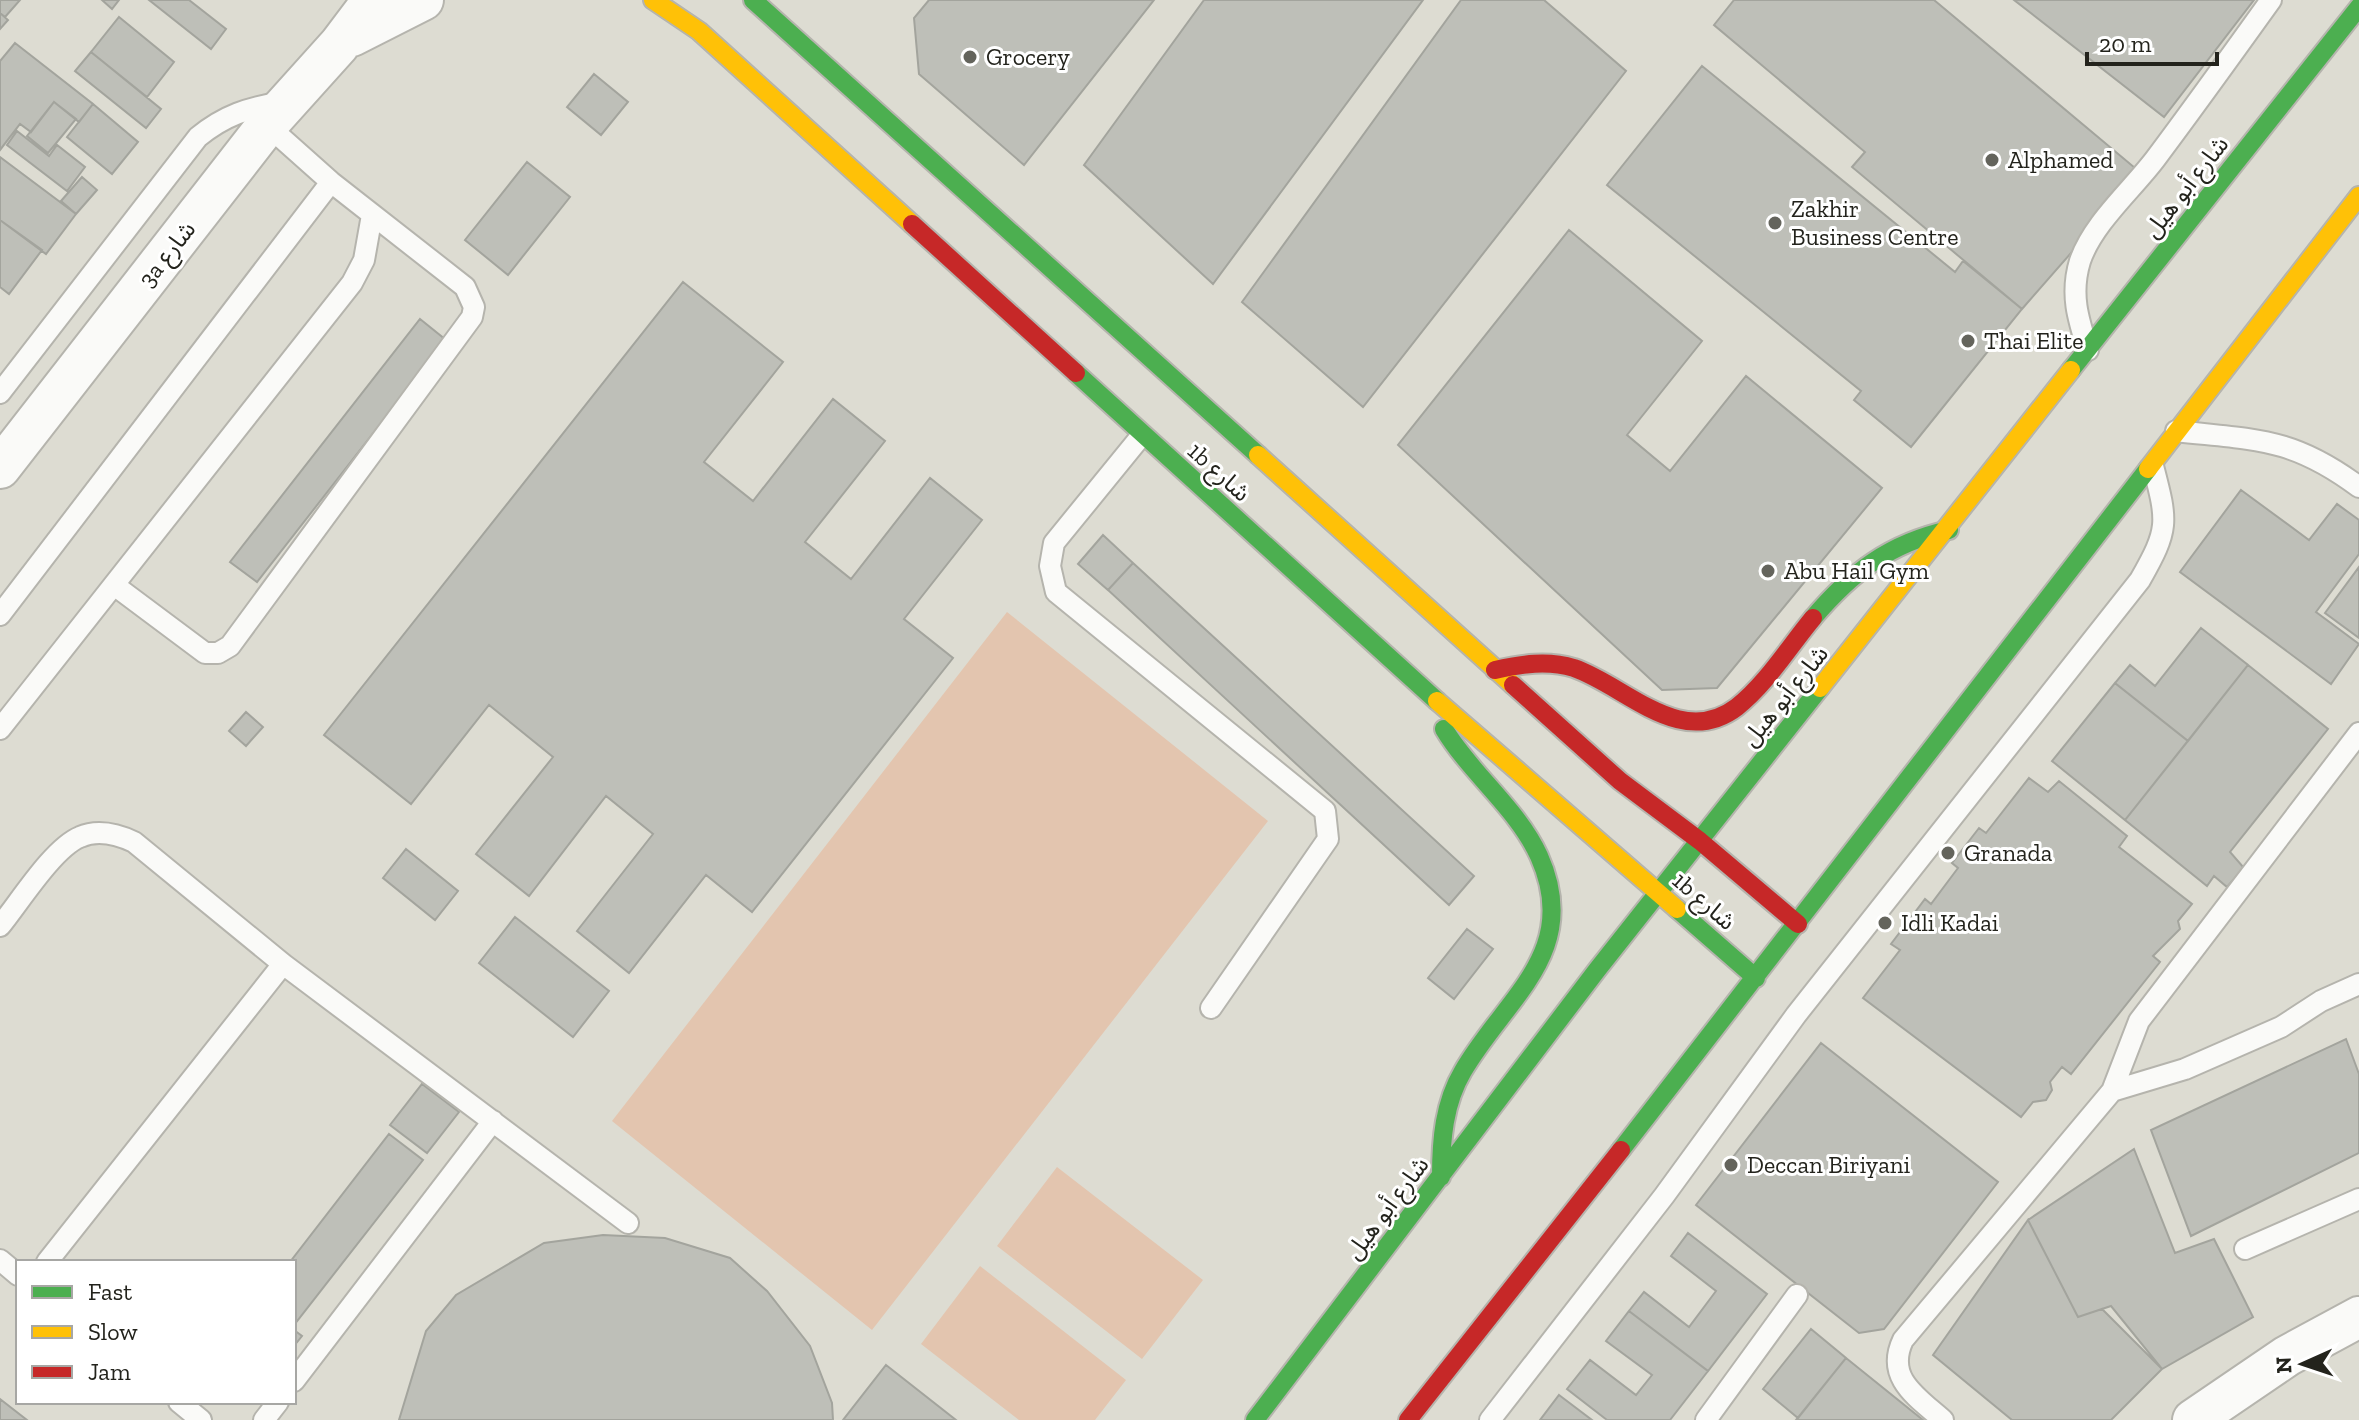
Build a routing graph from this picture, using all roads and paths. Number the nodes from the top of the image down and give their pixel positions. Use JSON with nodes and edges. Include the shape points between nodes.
{"nodes":[{"id":1,"x":373,"y":0,"type":"edge"},
{"id":2,"x":423,"y":0,"type":"edge"},
{"id":3,"x":653,"y":0,"type":"edge"},
{"id":4,"x":753,"y":0,"type":"edge"},
{"id":5,"x":2271,"y":0,"type":"edge"},
{"id":6,"x":2359,"y":7,"type":"edge"},
{"id":7,"x":339,"y":45,"type":"junction"},
{"id":8,"x":278,"y":113,"type":"junction"},
{"id":9,"x":331,"y":182,"type":"junction"},
{"id":10,"x":2359,"y":196,"type":"edge"},
{"id":11,"x":372,"y":215,"type":"junction"},
{"id":12,"x":2088,"y":351,"type":"junction"},
{"id":13,"x":0,"y":393,"type":"edge"},
{"id":14,"x":2176,"y":431,"type":"junction"},
{"id":15,"x":1142,"y":435,"type":"junction"},
{"id":16,"x":2152,"y":461,"type":"junction"},
{"id":17,"x":0,"y":468,"type":"edge"},
{"id":18,"x":2355,"y":476,"type":"edge"},
{"id":19,"x":1949,"y":530,"type":"junction"},
{"id":20,"x":114,"y":585,"type":"junction"},
{"id":21,"x":0,"y":615,"type":"edge"},
{"id":22,"x":1495,"y":670,"type":"junction"},
{"id":23,"x":1433,"y":697,"type":"junction"},
{"id":24,"x":0,"y":729,"type":"edge"},
{"id":25,"x":2359,"y":733,"type":"edge"},
{"id":26,"x":1700,"y":841,"type":"junction"},
{"id":27,"x":1660,"y":894,"type":"junction"},
{"id":28,"x":1798,"y":924,"type":"junction"},
{"id":29,"x":0,"y":926,"type":"edge"},
{"id":30,"x":283,"y":964,"type":"junction"},
{"id":31,"x":1756,"y":978,"type":"junction"},
{"id":32,"x":2359,"y":984,"type":"edge"},
{"id":33,"x":1211,"y":1008,"type":"dead end"},
{"id":34,"x":2112,"y":1091,"type":"junction"},
{"id":35,"x":493,"y":1121,"type":"junction"},
{"id":36,"x":1441,"y":1177,"type":"junction"},
{"id":37,"x":2359,"y":1199,"type":"edge"},
{"id":38,"x":628,"y":1223,"type":"dead end"},
{"id":39,"x":2245,"y":1249,"type":"dead end"},
{"id":40,"x":0,"y":1260,"type":"edge"},
{"id":41,"x":49,"y":1260,"type":"edge"},
{"id":42,"x":16,"y":1273,"type":"edge"},
{"id":43,"x":1797,"y":1295,"type":"dead end"},
{"id":44,"x":2359,"y":1317,"type":"edge"},
{"id":45,"x":296,"y":1378,"type":"edge"},
{"id":46,"x":181,"y":1404,"type":"edge"},
{"id":47,"x":276,"y":1404,"type":"edge"},
{"id":48,"x":201,"y":1420,"type":"edge"},
{"id":49,"x":264,"y":1420,"type":"edge"},
{"id":50,"x":1255,"y":1420,"type":"edge"},
{"id":51,"x":1408,"y":1420,"type":"edge"},
{"id":52,"x":1490,"y":1420,"type":"edge"},
{"id":53,"x":1706,"y":1420,"type":"edge"},
{"id":54,"x":1943,"y":1420,"type":"edge"},
{"id":55,"x":2193,"y":1420,"type":"edge"}],
"edges":[{"from":1,"to":7,"type":"street","name":"3a شارع"},
{"from":2,"to":7,"type":"street","name":"3a شارع"},
{"from":3,"to":15,"type":"main road","name":"1b شارع","via":[[699,31]]},
{"from":4,"to":22,"type":"main road","name":"1b شارع","via":[[1325,511]]},
{"from":5,"to":12,"type":"lane","via":[[2081,259],[2074,307]]},
{"from":6,"to":12,"type":"main road","name":"شارع أبو هيل"},
{"from":7,"to":8,"type":"street","name":"3a شارع"},
{"from":8,"to":9,"type":"lane"},
{"from":8,"to":13,"type":"lane","via":[[241,109],[198,137]]},
{"from":8,"to":17,"type":"street","name":"3a شارع"},
{"from":9,"to":11,"type":"lane"},
{"from":9,"to":21,"type":"lane"},
{"from":10,"to":14,"type":"main road"},
{"from":11,"to":20,"type":"lane","via":[[364,260],[352,283]]},
{"from":11,"to":20,"type":"lane","via":[[465,287],[474,307],[466,327],[230,646],[205,653]]},
{"from":12,"to":19,"type":"main road","name":"شارع أبو هيل"},
{"from":14,"to":16,"type":"main road"},
{"from":14,"to":18,"type":"lane","via":[[2280,444]]},
{"from":15,"to":23,"type":"main road","name":"1b شارع"},
{"from":15,"to":33,"type":"lane","via":[[1054,543],[1050,566],[1056,592],[1325,811],[1328,839]]},
{"from":16,"to":28,"type":"main road"},
{"from":16,"to":52,"type":"lane","via":[[2165,532],[2140,580],[1796,1015]]},
{"from":19,"to":22,"type":"main road","via":[[1902,540],[1858,568],[1743,703],[1714,719],[1670,718],[1576,669],[1554,663]]},
{"from":19,"to":26,"type":"main road","name":"شارع أبو هيل"},
{"from":20,"to":24,"type":"lane"},
{"from":22,"to":26,"type":"main road","name":"1b شارع","via":[[1620,781]]},
{"from":23,"to":27,"type":"main road","name":"1b شارع"},
{"from":23,"to":36,"type":"main road","via":[[1456,751],[1538,853],[1552,898],[1551,932],[1541,965],[1454,1089],[1440,1143]]},
{"from":25,"to":34,"type":"lane","via":[[2139,1021]]},
{"from":26,"to":27,"type":"main road","name":"شارع أبو هيل"},
{"from":26,"to":28,"type":"main road","name":"1b شارع"},
{"from":27,"to":31,"type":"main road","name":"1b شارع"},
{"from":27,"to":36,"type":"main road","name":"شارع أبو هيل"},
{"from":28,"to":31,"type":"main road"},
{"from":29,"to":30,"type":"lane","via":[[61,851],[79,837],[116,834],[134,842]]},
{"from":30,"to":35,"type":"lane"},
{"from":30,"to":41,"type":"lane"},
{"from":31,"to":51,"type":"main road"},
{"from":32,"to":34,"type":"lane","via":[[2281,1027],[2185,1069]]},
{"from":34,"to":54,"type":"lane","via":[[1903,1340],[1897,1354],[1902,1383]]},
{"from":35,"to":38,"type":"lane"},
{"from":35,"to":45,"type":"lane"},
{"from":36,"to":50,"type":"main road","name":"شارع أبو هيل"},
{"from":37,"to":39,"type":"lane"},
{"from":40,"to":42,"type":"lane"},
{"from":43,"to":53,"type":"lane"},
{"from":44,"to":55,"type":"street","via":[[2287,1356]]},
{"from":46,"to":48,"type":"lane"},
{"from":47,"to":49,"type":"lane"}]}
